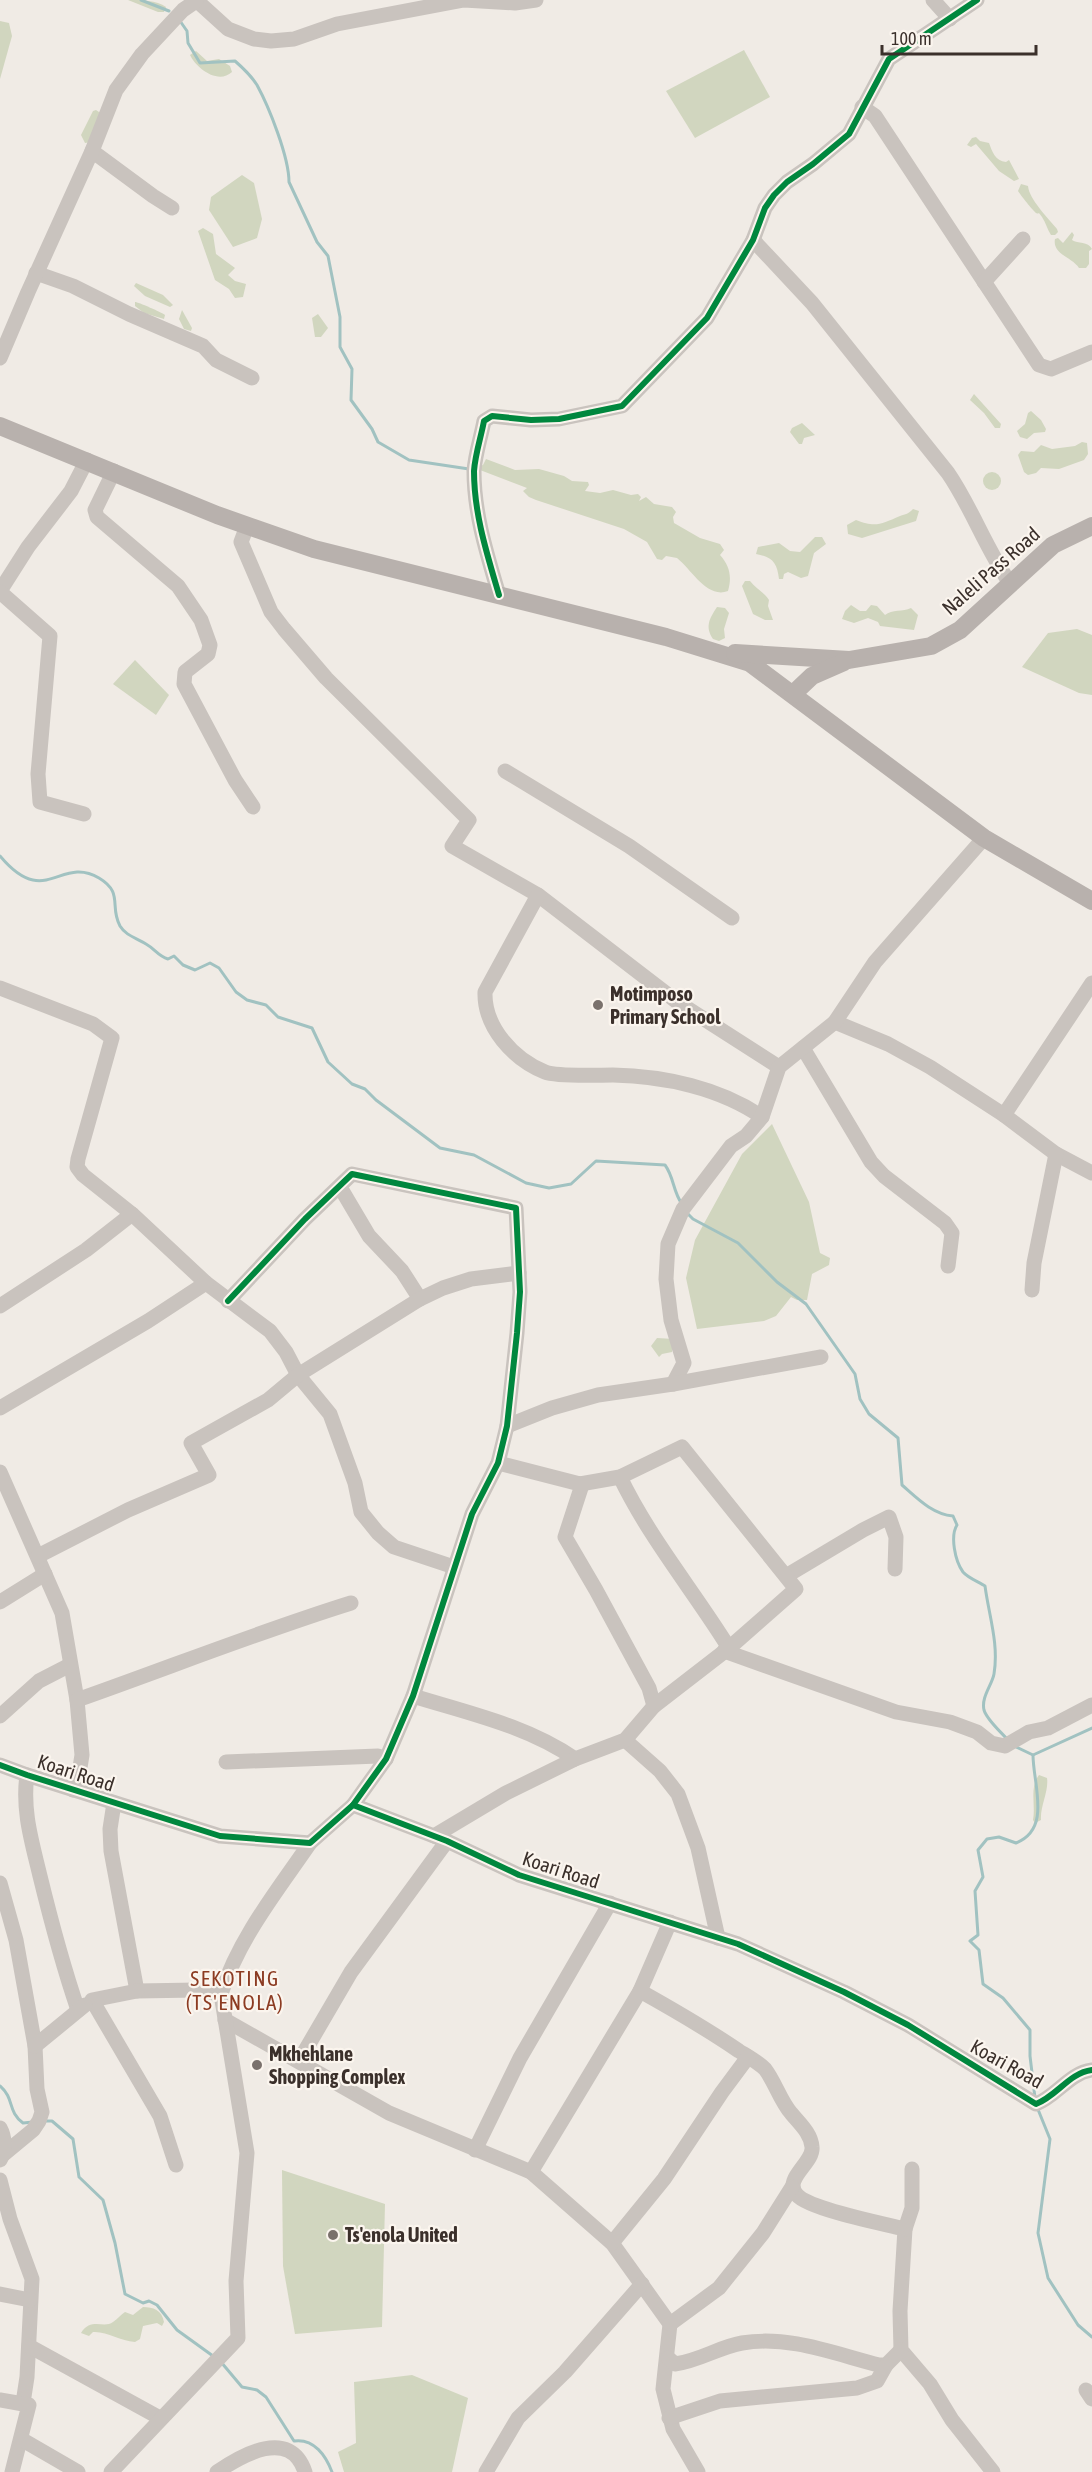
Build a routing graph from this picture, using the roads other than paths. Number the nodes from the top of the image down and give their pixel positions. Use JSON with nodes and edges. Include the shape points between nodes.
{"nodes":[{"id":1,"x":196,"y":0,"type":"edge"},
{"id":2,"x":536,"y":0,"type":"edge"},
{"id":3,"x":933,"y":0,"type":"edge"},
{"id":4,"x":977,"y":0,"type":"edge"},
{"id":5,"x":950,"y":20,"type":"junction"},
{"id":6,"x":862,"y":107,"type":"junction"},
{"id":7,"x":93,"y":151,"type":"junction"},
{"id":8,"x":172,"y":208,"type":"dead end"},
{"id":9,"x":1023,"y":239,"type":"dead end"},
{"id":10,"x":753,"y":240,"type":"junction"},
{"id":11,"x":36,"y":273,"type":"junction"},
{"id":12,"x":984,"y":282,"type":"junction"},
{"id":13,"x":1092,"y":352,"type":"edge"},
{"id":14,"x":0,"y":358,"type":"edge"},
{"id":15,"x":252,"y":378,"type":"dead end"},
{"id":16,"x":0,"y":426,"type":"edge"},
{"id":17,"x":87,"y":460,"type":"junction"},
{"id":18,"x":114,"y":471,"type":"junction"},
{"id":19,"x":247,"y":526,"type":"junction"},
{"id":20,"x":1092,"y":526,"type":"edge"},
{"id":21,"x":1010,"y":583,"type":"junction"},
{"id":22,"x":0,"y":591,"type":"edge"},
{"id":23,"x":499,"y":595,"type":"junction"},
{"id":24,"x":724,"y":653,"type":"junction"},
{"id":25,"x":818,"y":659,"type":"junction"},
{"id":26,"x":849,"y":660,"type":"junction"},
{"id":27,"x":786,"y":688,"type":"junction"},
{"id":28,"x":506,"y":771,"type":"dead end"},
{"id":29,"x":252,"y":807,"type":"dead end"},
{"id":30,"x":84,"y":814,"type":"dead end"},
{"id":31,"x":984,"y":838,"type":"junction"},
{"id":32,"x":538,"y":895,"type":"junction"},
{"id":33,"x":1092,"y":901,"type":"edge"},
{"id":34,"x":732,"y":918,"type":"dead end"},
{"id":35,"x":1092,"y":983,"type":"edge"},
{"id":36,"x":0,"y":988,"type":"edge"},
{"id":37,"x":835,"y":1022,"type":"junction"},
{"id":38,"x":803,"y":1048,"type":"junction"},
{"id":39,"x":779,"y":1067,"type":"junction"},
{"id":40,"x":1004,"y":1116,"type":"junction"},
{"id":41,"x":762,"y":1117,"type":"junction"},
{"id":42,"x":1056,"y":1154,"type":"junction"},
{"id":43,"x":1092,"y":1173,"type":"edge"},
{"id":44,"x":340,"y":1187,"type":"junction"},
{"id":45,"x":132,"y":1214,"type":"junction"},
{"id":46,"x":948,"y":1266,"type":"dead end"},
{"id":47,"x":519,"y":1273,"type":"junction"},
{"id":48,"x":206,"y":1283,"type":"junction"},
{"id":49,"x":1032,"y":1290,"type":"dead end"},
{"id":50,"x":420,"y":1299,"type":"junction"},
{"id":51,"x":228,"y":1301,"type":"junction"},
{"id":52,"x":0,"y":1306,"type":"edge"},
{"id":53,"x":821,"y":1357,"type":"dead end"},
{"id":54,"x":298,"y":1375,"type":"junction"},
{"id":55,"x":673,"y":1384,"type":"junction"},
{"id":56,"x":0,"y":1408,"type":"edge"},
{"id":57,"x":507,"y":1426,"type":"junction"},
{"id":58,"x":498,"y":1463,"type":"junction"},
{"id":59,"x":620,"y":1477,"type":"junction"},
{"id":60,"x":1,"y":1480,"type":"edge"},
{"id":61,"x":580,"y":1484,"type":"junction"},
{"id":62,"x":38,"y":1556,"type":"junction"},
{"id":63,"x":454,"y":1567,"type":"junction"},
{"id":64,"x":895,"y":1569,"type":"dead end"},
{"id":65,"x":45,"y":1574,"type":"junction"},
{"id":66,"x":786,"y":1576,"type":"junction"},
{"id":67,"x":0,"y":1602,"type":"edge"},
{"id":68,"x":351,"y":1603,"type":"dead end"},
{"id":69,"x":726,"y":1649,"type":"junction"},
{"id":70,"x":70,"y":1665,"type":"junction"},
{"id":71,"x":413,"y":1696,"type":"junction"},
{"id":72,"x":77,"y":1700,"type":"junction"},
{"id":73,"x":1092,"y":1705,"type":"edge"},
{"id":74,"x":654,"y":1706,"type":"junction"},
{"id":75,"x":0,"y":1716,"type":"edge"},
{"id":76,"x":625,"y":1740,"type":"junction"},
{"id":77,"x":386,"y":1759,"type":"junction"},
{"id":78,"x":575,"y":1759,"type":"junction"},
{"id":79,"x":226,"y":1762,"type":"dead end"},
{"id":80,"x":0,"y":1765,"type":"edge"},
{"id":81,"x":27,"y":1775,"type":"junction"},
{"id":82,"x":73,"y":1790,"type":"junction"},
{"id":83,"x":114,"y":1803,"type":"junction"},
{"id":84,"x":353,"y":1805,"type":"junction"},
{"id":85,"x":440,"y":1838,"type":"junction"},
{"id":86,"x":310,"y":1843,"type":"junction"},
{"id":87,"x":0,"y":1883,"type":"edge"},
{"id":88,"x":610,"y":1904,"type":"junction"},
{"id":89,"x":670,"y":1922,"type":"junction"},
{"id":90,"x":718,"y":1938,"type":"junction"},
{"id":91,"x":137,"y":1991,"type":"junction"},
{"id":92,"x":640,"y":1991,"type":"junction"},
{"id":93,"x":221,"y":1994,"type":"junction"},
{"id":94,"x":92,"y":2000,"type":"junction"},
{"id":95,"x":78,"y":2010,"type":"junction"},
{"id":96,"x":225,"y":2020,"type":"junction"},
{"id":97,"x":36,"y":2046,"type":"junction"},
{"id":98,"x":748,"y":2057,"type":"junction"},
{"id":99,"x":299,"y":2061,"type":"junction"},
{"id":100,"x":1092,"y":2070,"type":"edge"},
{"id":101,"x":0,"y":2128,"type":"edge"},
{"id":102,"x":475,"y":2150,"type":"junction"},
{"id":103,"x":2,"y":2157,"type":"edge"},
{"id":104,"x":176,"y":2165,"type":"dead end"},
{"id":105,"x":912,"y":2169,"type":"dead end"},
{"id":106,"x":531,"y":2172,"type":"junction"},
{"id":107,"x":0,"y":2180,"type":"edge"},
{"id":108,"x":792,"y":2187,"type":"junction"},
{"id":109,"x":906,"y":2229,"type":"junction"},
{"id":110,"x":612,"y":2244,"type":"junction"},
{"id":111,"x":642,"y":2284,"type":"junction"},
{"id":112,"x":0,"y":2294,"type":"edge"},
{"id":113,"x":30,"y":2300,"type":"junction"},
{"id":114,"x":670,"y":2324,"type":"junction"},
{"id":115,"x":29,"y":2346,"type":"junction"},
{"id":116,"x":901,"y":2350,"type":"junction"},
{"id":117,"x":668,"y":2358,"type":"junction"},
{"id":118,"x":886,"y":2365,"type":"junction"},
{"id":119,"x":0,"y":2400,"type":"edge"},
{"id":120,"x":23,"y":2403,"type":"junction"},
{"id":121,"x":160,"y":2418,"type":"junction"},
{"id":122,"x":669,"y":2418,"type":"junction"},
{"id":123,"x":21,"y":2439,"type":"junction"},
{"id":124,"x":12,"y":2472,"type":"edge"},
{"id":125,"x":78,"y":2472,"type":"edge"},
{"id":126,"x":111,"y":2472,"type":"edge"},
{"id":127,"x":217,"y":2472,"type":"edge"},
{"id":128,"x":305,"y":2472,"type":"edge"},
{"id":129,"x":486,"y":2472,"type":"edge"},
{"id":130,"x":698,"y":2472,"type":"edge"},
{"id":131,"x":993,"y":2472,"type":"edge"}],
"edges":[{"from":1,"to":2,"type":"street","via":[[228,29],[271,41],[464,0]]},
{"from":1,"to":7,"type":"street","via":[[131,66],[107,108]]},
{"from":3,"to":5,"type":"street"},
{"from":4,"to":5,"type":"street"},
{"from":5,"to":6,"type":"street","via":[[889,59]]},
{"from":6,"to":10,"type":"street","via":[[849,134],[774,195]]},
{"from":6,"to":12,"type":"street","via":[[875,116]]},
{"from":7,"to":8,"type":"street"},
{"from":7,"to":11,"type":"street"},
{"from":9,"to":12,"type":"street"},
{"from":10,"to":21,"type":"street","via":[[812,303],[948,473]]},
{"from":10,"to":23,"type":"street","via":[[707,318],[622,406],[559,419],[492,416],[484,421],[474,470],[476,504]]},
{"from":11,"to":14,"type":"street"},
{"from":11,"to":15,"type":"street","via":[[203,346],[216,360]]},
{"from":12,"to":13,"type":"street","via":[[1044,369]]},
{"from":16,"to":17,"type":"main road"},
{"from":17,"to":18,"type":"main road"},
{"from":17,"to":22,"type":"street","via":[[71,491]]},
{"from":18,"to":19,"type":"main road"},
{"from":18,"to":29,"type":"street","via":[[96,510],[97,517],[178,586],[201,620],[210,645],[208,654],[185,672],[184,684]]},
{"from":19,"to":23,"type":"main road","via":[[314,549]]},
{"from":19,"to":32,"type":"street","via":[[241,542],[271,612],[326,678],[469,820],[452,846]]},
{"from":20,"to":21,"type":"main road","name":"Naleli Pass Road","via":[[1053,545]]},
{"from":21,"to":26,"type":"main road","name":"Naleli Pass Road","via":[[960,630],[931,646]]},
{"from":22,"to":30,"type":"street","via":[[50,636],[38,774],[40,802]]},
{"from":23,"to":24,"type":"main road"},
{"from":24,"to":25,"type":"main road"},
{"from":24,"to":27,"type":"main road","via":[[750,663]]},
{"from":25,"to":26,"type":"main road"},
{"from":25,"to":27,"type":"main road","via":[[793,668]]},
{"from":26,"to":27,"type":"main road"},
{"from":27,"to":31,"type":"main road"},
{"from":28,"to":34,"type":"street","via":[[638,852]]},
{"from":31,"to":33,"type":"main road"},
{"from":31,"to":37,"type":"street","via":[[875,962]]},
{"from":32,"to":39,"type":"street","via":[[676,1000]]},
{"from":32,"to":41,"type":"street","via":[[485,992],[485,1008],[510,1049],[546,1073],[624,1076],[697,1086]]},
{"from":35,"to":40,"type":"street"},
{"from":36,"to":45,"type":"street","via":[[93,1024],[112,1038],[77,1167]]},
{"from":37,"to":38,"type":"street"},
{"from":37,"to":40,"type":"street","via":[[930,1067]]},
{"from":38,"to":39,"type":"street"},
{"from":38,"to":46,"type":"street","via":[[871,1162],[952,1233]]},
{"from":39,"to":41,"type":"street"},
{"from":40,"to":42,"type":"street"},
{"from":41,"to":55,"type":"street","via":[[708,1174],[683,1209],[668,1244],[668,1299],[684,1364]]},
{"from":42,"to":43,"type":"street"},
{"from":42,"to":49,"type":"street"},
{"from":44,"to":47,"type":"street","via":[[352,1174],[360,1174],[516,1208]]},
{"from":44,"to":50,"type":"street","via":[[369,1236],[402,1271]]},
{"from":44,"to":51,"type":"street"},
{"from":45,"to":48,"type":"street"},
{"from":45,"to":52,"type":"street","via":[[86,1250]]},
{"from":47,"to":50,"type":"street","via":[[471,1279]]},
{"from":47,"to":57,"type":"street"},
{"from":48,"to":51,"type":"street"},
{"from":48,"to":56,"type":"street","via":[[148,1322]]},
{"from":50,"to":54,"type":"street"},
{"from":51,"to":54,"type":"street","via":[[270,1331]]},
{"from":53,"to":55,"type":"street"},
{"from":54,"to":62,"type":"street","via":[[268,1400],[191,1443],[209,1475],[128,1510]]},
{"from":54,"to":63,"type":"street","via":[[330,1414],[355,1483],[361,1512],[378,1533],[394,1547]]},
{"from":55,"to":57,"type":"street","via":[[579,1400]]},
{"from":57,"to":58,"type":"street"},
{"from":58,"to":61,"type":"street"},
{"from":58,"to":63,"type":"street","via":[[472,1514]]},
{"from":59,"to":61,"type":"street"},
{"from":59,"to":66,"type":"street","via":[[682,1447]]},
{"from":59,"to":69,"type":"street","via":[[634,1507],[708,1615]]},
{"from":60,"to":62,"type":"street"},
{"from":61,"to":74,"type":"street","via":[[565,1537],[649,1688]]},
{"from":62,"to":65,"type":"street"},
{"from":63,"to":71,"type":"street"},
{"from":64,"to":66,"type":"street","via":[[896,1537],[889,1517]]},
{"from":65,"to":67,"type":"street"},
{"from":65,"to":70,"type":"street","via":[[62,1612]]},
{"from":66,"to":69,"type":"street","via":[[796,1588]]},
{"from":68,"to":72,"type":"street"},
{"from":69,"to":73,"type":"street","via":[[896,1712],[950,1722],[1005,1746]]},
{"from":69,"to":74,"type":"street"},
{"from":70,"to":72,"type":"street"},
{"from":70,"to":75,"type":"street","via":[[39,1681]]},
{"from":71,"to":77,"type":"street"},
{"from":71,"to":78,"type":"street","via":[[510,1726],[558,1747]]},
{"from":72,"to":82,"type":"street","via":[[82,1755]]},
{"from":74,"to":76,"type":"street"},
{"from":76,"to":78,"type":"street"},
{"from":76,"to":90,"type":"street","via":[[660,1771],[678,1794],[698,1848]]},
{"from":77,"to":79,"type":"street","via":[[378,1756]]},
{"from":77,"to":84,"type":"street"},
{"from":78,"to":85,"type":"street","via":[[506,1793]]},
{"from":80,"to":81,"type":"street","name":"Koari Road"},
{"from":81,"to":82,"type":"street","name":"Koari Road"},
{"from":81,"to":95,"type":"street","via":[[24,1794],[32,1848]]},
{"from":82,"to":83,"type":"street","name":"Koari Road"},
{"from":83,"to":86,"type":"street","name":"Koari Road","via":[[220,1836]]},
{"from":83,"to":91,"type":"street","via":[[111,1851]]},
{"from":84,"to":85,"type":"street","name":"Koari Road"},
{"from":84,"to":86,"type":"street"},
{"from":85,"to":88,"type":"street","name":"Koari Road","via":[[519,1875]]},
{"from":85,"to":99,"type":"street","via":[[351,1972]]},
{"from":86,"to":93,"type":"street","via":[[240,1946]]},
{"from":87,"to":97,"type":"street","via":[[16,1940]]},
{"from":88,"to":89,"type":"street","name":"Koari Road"},
{"from":88,"to":102,"type":"street","via":[[520,2058]]},
{"from":89,"to":90,"type":"street","name":"Koari Road"},
{"from":89,"to":92,"type":"street"},
{"from":90,"to":100,"type":"street","name":"Koari Road","via":[[844,1992],[908,2025],[1036,2104],[1047,2100],[1082,2071]]},
{"from":91,"to":93,"type":"street","via":[[198,1990]]},
{"from":91,"to":94,"type":"street"},
{"from":92,"to":98,"type":"street"},
{"from":92,"to":106,"type":"street"},
{"from":93,"to":96,"type":"street"},
{"from":94,"to":95,"type":"street"},
{"from":94,"to":104,"type":"street","via":[[160,2116]]},
{"from":95,"to":97,"type":"street"},
{"from":96,"to":99,"type":"street"},
{"from":96,"to":121,"type":"street","via":[[247,2153],[236,2282],[238,2338]]},
{"from":97,"to":103,"type":"street","via":[[42,2112],[33,2130]]},
{"from":98,"to":108,"type":"street","via":[[764,2068],[809,2135],[813,2149]]},
{"from":98,"to":110,"type":"street","via":[[664,2179]]},
{"from":99,"to":102,"type":"street","via":[[389,2113]]},
{"from":101,"to":103,"type":"street"},
{"from":102,"to":106,"type":"street"},
{"from":105,"to":109,"type":"street","via":[[912,2208]]},
{"from":106,"to":110,"type":"street"},
{"from":107,"to":113,"type":"street","via":[[32,2279]]},
{"from":108,"to":109,"type":"street","via":[[795,2194],[810,2203]]},
{"from":108,"to":114,"type":"street","via":[[764,2233],[719,2288]]},
{"from":109,"to":116,"type":"street"},
{"from":110,"to":111,"type":"street"},
{"from":111,"to":114,"type":"street"},
{"from":111,"to":129,"type":"street","via":[[518,2418]]},
{"from":112,"to":113,"type":"street"},
{"from":113,"to":115,"type":"street"},
{"from":114,"to":117,"type":"street"},
{"from":115,"to":120,"type":"street"},
{"from":115,"to":121,"type":"street"},
{"from":116,"to":118,"type":"street"},
{"from":116,"to":131,"type":"street"},
{"from":117,"to":118,"type":"street","via":[[675,2364],[742,2343],[777,2342],[820,2348]]},
{"from":117,"to":122,"type":"street","via":[[663,2389]]},
{"from":118,"to":122,"type":"street","via":[[877,2382],[857,2388],[720,2400]]},
{"from":119,"to":120,"type":"street"},
{"from":120,"to":123,"type":"street","via":[[29,2404]]},
{"from":121,"to":126,"type":"street"},
{"from":122,"to":130,"type":"street"},
{"from":123,"to":124,"type":"street"},
{"from":123,"to":125,"type":"street"},
{"from":127,"to":128,"type":"street","via":[[256,2449],[277,2448],[291,2453]]}]}
